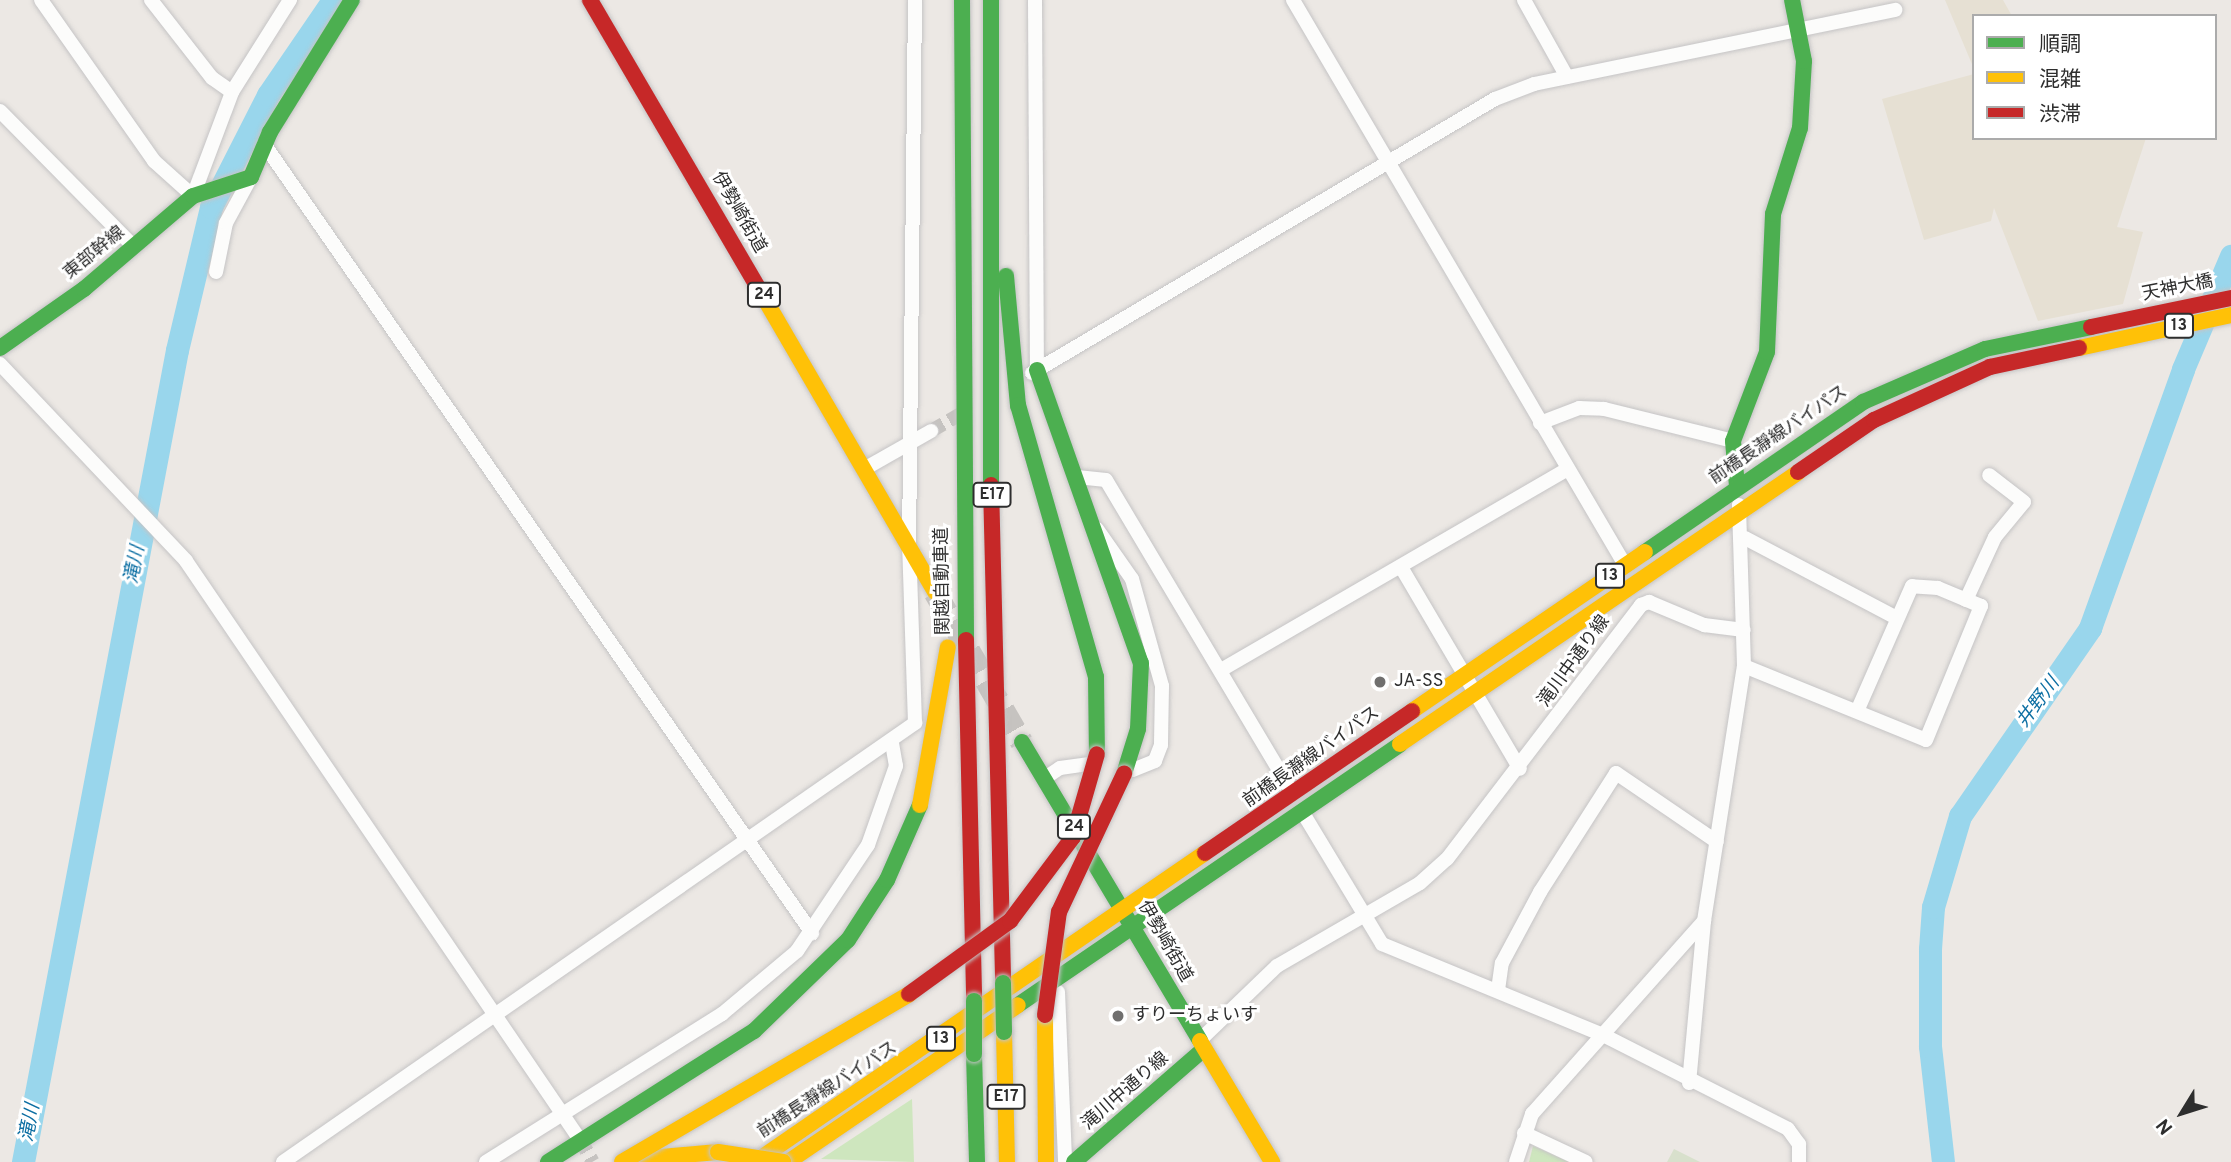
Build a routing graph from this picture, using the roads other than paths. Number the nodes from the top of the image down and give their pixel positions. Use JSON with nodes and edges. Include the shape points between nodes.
{"nodes":[{"id":1,"x":41,"y":0,"type":"edge"},
{"id":2,"x":150,"y":0,"type":"edge"},
{"id":3,"x":290,"y":0,"type":"edge"},
{"id":4,"x":352,"y":0,"type":"edge"},
{"id":5,"x":590,"y":0,"type":"edge"},
{"id":6,"x":915,"y":0,"type":"edge"},
{"id":7,"x":962,"y":0,"type":"edge"},
{"id":8,"x":1035,"y":0,"type":"edge"},
{"id":9,"x":1293,"y":0,"type":"edge"},
{"id":10,"x":1524,"y":0,"type":"edge"},
{"id":11,"x":1792,"y":0,"type":"edge"},
{"id":12,"x":991,"y":4,"type":"edge"},
{"id":13,"x":1896,"y":10,"type":"dead end"},
{"id":14,"x":1801,"y":31,"type":"junction"},
{"id":15,"x":1567,"y":77,"type":"junction"},
{"id":16,"x":232,"y":92,"type":"junction"},
{"id":17,"x":0,"y":111,"type":"edge"},
{"id":18,"x":264,"y":144,"type":"junction"},
{"id":19,"x":1388,"y":164,"type":"junction"},
{"id":20,"x":245,"y":179,"type":"junction"},
{"id":21,"x":193,"y":196,"type":"junction"},
{"id":22,"x":134,"y":247,"type":"junction"},
{"id":23,"x":216,"y":272,"type":"dead end"},
{"id":24,"x":2231,"y":298,"type":"edge"},
{"id":25,"x":2231,"y":315,"type":"edge"},
{"id":26,"x":2132,"y":318,"type":"joint"},
{"id":27,"x":2126,"y":336,"type":"joint"},
{"id":28,"x":960,"y":338,"type":"junction"},
{"id":29,"x":0,"y":348,"type":"edge"},
{"id":30,"x":0,"y":364,"type":"edge"},
{"id":31,"x":1033,"y":372,"type":"junction"},
{"id":32,"x":1540,"y":423,"type":"junction"},
{"id":33,"x":931,"y":431,"type":"tunnel mouth"},
{"id":34,"x":1732,"y":441,"type":"junction"},
{"id":35,"x":911,"y":444,"type":"junction"},
{"id":36,"x":866,"y":468,"type":"junction"},
{"id":37,"x":1568,"y":470,"type":"junction"},
{"id":38,"x":1989,"y":474,"type":"dead end"},
{"id":39,"x":1077,"y":477,"type":"junction"},
{"id":40,"x":1737,"y":486,"type":"junction"},
{"id":41,"x":1740,"y":508,"type":"junction"},
{"id":42,"x":1097,"y":530,"type":"junction"},
{"id":43,"x":1745,"y":538,"type":"junction"},
{"id":44,"x":909,"y":545,"type":"junction"},
{"id":45,"x":1625,"y":565,"type":"junction"},
{"id":46,"x":1401,"y":567,"type":"junction"},
{"id":47,"x":935,"y":592,"type":"tunnel mouth"},
{"id":48,"x":1966,"y":600,"type":"junction"},
{"id":49,"x":1897,"y":618,"type":"junction"},
{"id":50,"x":1744,"y":630,"type":"junction"},
{"id":51,"x":1744,"y":666,"type":"junction"},
{"id":52,"x":1221,"y":670,"type":"junction"},
{"id":53,"x":1465,"y":676,"type":"junction"},
{"id":54,"x":1475,"y":692,"type":"junction"},
{"id":55,"x":1858,"y":707,"type":"junction"},
{"id":56,"x":1022,"y":742,"type":"tunnel mouth"},
{"id":57,"x":892,"y":743,"type":"junction"},
{"id":58,"x":1111,"y":766,"type":"junction"},
{"id":59,"x":1520,"y":769,"type":"junction"},
{"id":60,"x":1045,"y":778,"type":"junction"},
{"id":61,"x":1293,"y":794,"type":"junction"},
{"id":62,"x":1303,"y":813,"type":"junction"},
{"id":63,"x":747,"y":842,"type":"junction"},
{"id":64,"x":1717,"y":842,"type":"junction"},
{"id":65,"x":1124,"y":912,"type":"junction"},
{"id":66,"x":1365,"y":914,"type":"junction"},
{"id":67,"x":1704,"y":921,"type":"junction"},
{"id":68,"x":1135,"y":929,"type":"junction"},
{"id":69,"x":812,"y":933,"type":"junction"},
{"id":70,"x":1498,"y":990,"type":"junction"},
{"id":71,"x":1058,"y":992,"type":"dead end"},
{"id":72,"x":495,"y":1015,"type":"junction"},
{"id":73,"x":1605,"y":1036,"type":"junction"},
{"id":74,"x":1201,"y":1046,"type":"junction"},
{"id":75,"x":1689,"y":1083,"type":"junction"},
{"id":76,"x":565,"y":1113,"type":"junction"},
{"id":77,"x":1524,"y":1133,"type":"junction"},
{"id":78,"x":576,"y":1134,"type":"tunnel mouth"},
{"id":79,"x":283,"y":1162,"type":"edge"},
{"id":80,"x":486,"y":1162,"type":"edge"},
{"id":81,"x":548,"y":1162,"type":"edge"},
{"id":82,"x":620,"y":1162,"type":"edge"},
{"id":83,"x":755,"y":1162,"type":"edge"},
{"id":84,"x":786,"y":1162,"type":"edge"},
{"id":85,"x":976,"y":1162,"type":"edge"},
{"id":86,"x":1007,"y":1162,"type":"edge"},
{"id":87,"x":1046,"y":1162,"type":"edge"},
{"id":88,"x":1065,"y":1162,"type":"edge"},
{"id":89,"x":1074,"y":1162,"type":"edge"},
{"id":90,"x":1272,"y":1162,"type":"edge"},
{"id":91,"x":1516,"y":1162,"type":"edge"},
{"id":92,"x":1586,"y":1162,"type":"edge"},
{"id":93,"x":1799,"y":1162,"type":"edge"}],
"edges":[{"from":1,"to":21,"type":"street","via":[[154,161]]},
{"from":2,"to":16,"type":"street","via":[[212,78]]},
{"from":3,"to":16,"type":"street"},
{"from":4,"to":18,"type":"main road"},
{"from":5,"to":36,"type":"main road","name":"伊勢崎街道","number":"24"},
{"from":6,"to":35,"type":"street"},
{"from":7,"to":28,"type":"main road","name":"関越自動車道","number":"E17"},
{"from":8,"to":31,"type":"street"},
{"from":9,"to":19,"type":"street"},
{"from":10,"to":15,"type":"street"},
{"from":11,"to":14,"type":"main road"},
{"from":12,"to":58,"type":"main road","via":[[1018,405],[1087,634]]},
{"from":12,"to":86,"type":"main road","number":"E17","bridge":true,"via":[[988,341]]},
{"from":13,"to":14,"type":"street"},
{"from":14,"to":15,"type":"street"},
{"from":14,"to":34,"type":"main road","via":[[1800,128],[1773,214],[1767,352]]},
{"from":15,"to":19,"type":"street","via":[[1496,99]]},
{"from":16,"to":21,"type":"street"},
{"from":17,"to":22,"type":"street"},
{"from":18,"to":20,"type":"main road"},
{"from":18,"to":63,"type":"street"},
{"from":19,"to":31,"type":"street"},
{"from":19,"to":32,"type":"street"},
{"from":20,"to":21,"type":"main road","name":"東部幹線","via":[[212,186]]},
{"from":20,"to":23,"type":"street","via":[[226,223]]},
{"from":21,"to":22,"type":"main road","name":"東部幹線"},
{"from":22,"to":29,"type":"main road","name":"東部幹線"},
{"from":24,"to":26,"type":"main road","name":"天神大橋","number":"13"},
{"from":25,"to":27,"type":"main road","name":"天神大橋","number":"13"},
{"from":26,"to":40,"type":"main road","name":"前橋長瀞線バイパス","number":"13","via":[[1948,362],[1863,402]]},
{"from":27,"to":41,"type":"main road","name":"前橋長瀞線バイパス","number":"13","via":[[1953,380],[1862,427]]},
{"from":28,"to":81,"type":"main road","via":[[947,418],[947,671],[928,786],[902,849],[848,940],[780,1011]]},
{"from":28,"to":85,"type":"main road","name":"関越自動車道","number":"E17","bridge":true,"via":[[967,909],[974,1001]]},
{"from":30,"to":72,"type":"street","via":[[160,528]]},
{"from":31,"to":39,"type":"main road"},
{"from":32,"to":34,"type":"street","via":[[1579,408],[1604,409]]},
{"from":32,"to":37,"type":"street"},
{"from":33,"to":35,"type":"street"},
{"from":34,"to":40,"type":"main road"},
{"from":35,"to":36,"type":"street"},
{"from":35,"to":44,"type":"street"},
{"from":36,"to":44,"type":"main road","name":"伊勢崎街道","number":"24"},
{"from":37,"to":45,"type":"street"},
{"from":37,"to":46,"type":"street"},
{"from":38,"to":48,"type":"street","via":[[2024,502],[1995,537]]},
{"from":39,"to":42,"type":"main road"},
{"from":39,"to":52,"type":"street","via":[[1105,480]]},
{"from":40,"to":41,"type":"street"},
{"from":40,"to":45,"type":"main road","name":"前橋長瀞線バイパス","number":"13"},
{"from":41,"to":43,"type":"street"},
{"from":41,"to":54,"type":"main road","name":"前橋長瀞線バイパス","number":"13"},
{"from":42,"to":58,"type":"main road","via":[[1141,663],[1138,729]]},
{"from":42,"to":58,"type":"street","via":[[1118,550],[1132,579],[1162,686],[1161,745],[1155,761]]},
{"from":43,"to":49,"type":"street"},
{"from":43,"to":50,"type":"street"},
{"from":44,"to":47,"type":"main road","name":"伊勢崎街道","number":"24"},
{"from":44,"to":57,"type":"street","via":[[915,723]]},
{"from":45,"to":53,"type":"main road","name":"前橋長瀞線バイパス","number":"13"},
{"from":46,"to":52,"type":"street"},
{"from":46,"to":53,"type":"street"},
{"from":48,"to":49,"type":"street","via":[[1938,588],[1912,586]]},
{"from":48,"to":55,"type":"street","via":[[1983,611],[1930,738]]},
{"from":49,"to":55,"type":"street"},
{"from":50,"to":51,"type":"street"},
{"from":50,"to":59,"type":"street","name":"滝川中通り線","via":[[1704,625],[1649,602],[1641,605]]},
{"from":51,"to":55,"type":"street"},
{"from":51,"to":64,"type":"street"},
{"from":52,"to":61,"type":"street"},
{"from":53,"to":54,"type":"street"},
{"from":53,"to":61,"type":"main road","name":"前橋長瀞線バイパス","number":"13"},
{"from":54,"to":59,"type":"street"},
{"from":54,"to":62,"type":"main road","name":"前橋長瀞線バイパス","number":"13"},
{"from":56,"to":60,"type":"main road","name":"伊勢崎街道","number":"24"},
{"from":57,"to":63,"type":"street"},
{"from":57,"to":69,"type":"street","via":[[897,766],[868,845]]},
{"from":58,"to":60,"type":"street","via":[[1060,768]]},
{"from":58,"to":82,"type":"main road","bridge":true,"via":[[1085,804],[1059,862],[1024,908],[987,941]]},
{"from":58,"to":87,"type":"main road","bridge":true,"via":[[1059,912],[1045,1015]]},
{"from":59,"to":66,"type":"street","name":"滝川中通り線","via":[[1447,859],[1420,883]]},
{"from":60,"to":65,"type":"main road","name":"伊勢崎街道","number":"24"},
{"from":61,"to":65,"type":"main road","name":"前橋長瀞線バイパス","number":"13"},
{"from":62,"to":66,"type":"street"},
{"from":62,"to":68,"type":"main road","name":"前橋長瀞線バイパス","number":"13"},
{"from":63,"to":69,"type":"street"},
{"from":63,"to":72,"type":"street"},
{"from":64,"to":67,"type":"street"},
{"from":64,"to":70,"type":"street","via":[[1616,772],[1540,892],[1502,963]]},
{"from":65,"to":68,"type":"main road","name":"伊勢崎街道","number":"24"},
{"from":65,"to":83,"type":"main road","name":"前橋長瀞線バイパス","number":"13"},
{"from":66,"to":70,"type":"street","via":[[1382,944]]},
{"from":66,"to":74,"type":"street","name":"滝川中通り線","via":[[1277,966]]},
{"from":67,"to":73,"type":"street"},
{"from":67,"to":75,"type":"street"},
{"from":68,"to":74,"type":"main road","name":"伊勢崎街道","number":"24"},
{"from":68,"to":84,"type":"main road","name":"前橋長瀞線バイパス","number":"13"},
{"from":69,"to":76,"type":"street","via":[[722,1014]]},
{"from":70,"to":73,"type":"street"},
{"from":71,"to":88,"type":"street"},
{"from":72,"to":76,"type":"street"},
{"from":72,"to":79,"type":"street"},
{"from":73,"to":75,"type":"street"},
{"from":73,"to":77,"type":"street","via":[[1532,1114]]},
{"from":74,"to":89,"type":"main road","name":"滝川中通り線"},
{"from":74,"to":90,"type":"main road","name":"伊勢崎街道","number":"24"},
{"from":75,"to":93,"type":"street","via":[[1788,1129],[1799,1144]]},
{"from":76,"to":78,"type":"street"},
{"from":76,"to":80,"type":"street"},
{"from":77,"to":91,"type":"street"},
{"from":77,"to":92,"type":"street"},
{"from":82,"to":84,"type":"main road","bridge":true,"via":[[718,1152]]}]}
